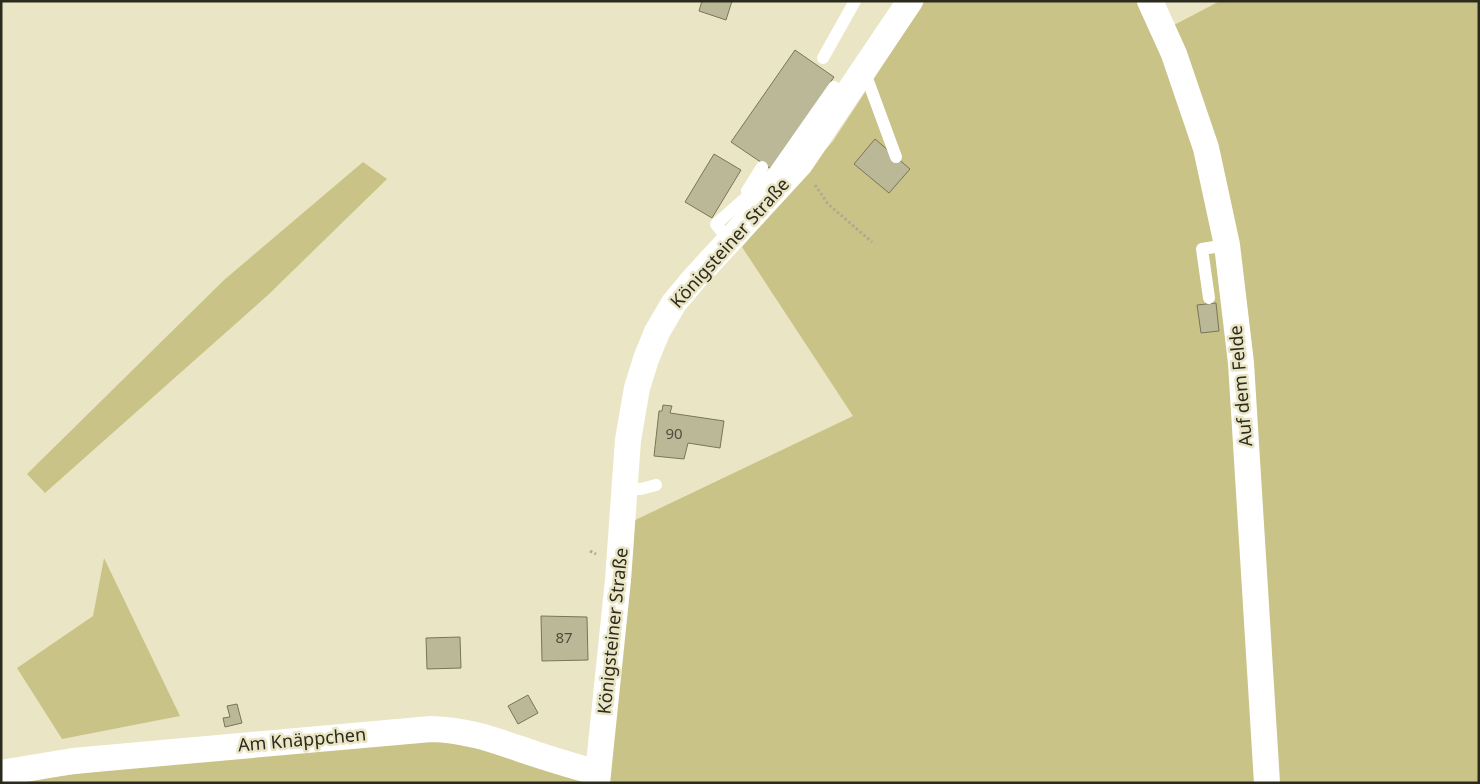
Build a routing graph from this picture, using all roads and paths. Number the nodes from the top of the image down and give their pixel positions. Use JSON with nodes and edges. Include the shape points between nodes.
{"nodes":[{"id":1,"x":855,"y":1,"type":"edge"},
{"id":2,"x":910,"y":1,"type":"edge"},
{"id":3,"x":1150,"y":1,"type":"edge"},
{"id":4,"x":823,"y":58,"type":"dead end"},
{"id":5,"x":864,"y":70,"type":"junction"},
{"id":6,"x":834,"y":88,"type":"dead end"},
{"id":7,"x":896,"y":157,"type":"dead end"},
{"id":8,"x":800,"y":164,"type":"junction"},
{"id":9,"x":762,"y":167,"type":"dead end"},
{"id":10,"x":739,"y":203,"type":"junction"},
{"id":11,"x":729,"y":241,"type":"junction"},
{"id":12,"x":872,"y":242,"type":"dead end"},
{"id":13,"x":1227,"y":245,"type":"junction"},
{"id":14,"x":1209,"y":298,"type":"dead end"},
{"id":15,"x":656,"y":485,"type":"dead end"},
{"id":16,"x":625,"y":488,"type":"junction"},
{"id":17,"x":1,"y":773,"type":"edge"},
{"id":18,"x":598,"y":778,"type":"edge"},
{"id":19,"x":1267,"y":783,"type":"edge"}],
"edges":[{"from":1,"to":4,"type":"lane"},
{"from":2,"to":5,"type":"street","name":"Königsteiner Straße"},
{"from":3,"to":13,"type":"street","name":"Auf dem Felde","via":[[1174,54],[1206,148]]},
{"from":5,"to":7,"type":"lane"},
{"from":5,"to":8,"type":"street","name":"Königsteiner Straße"},
{"from":6,"to":10,"type":"lane","via":[[774,173]]},
{"from":8,"to":11,"type":"street","name":"Königsteiner Straße"},
{"from":8,"to":12,"type":"path","via":[[828,204]]},
{"from":9,"to":10,"type":"lane"},
{"from":10,"to":11,"type":"lane","via":[[716,224]]},
{"from":11,"to":16,"type":"street","name":"Königsteiner Straße","via":[[674,303],[654,341],[637,388],[628,440]]},
{"from":13,"to":14,"type":"lane","via":[[1202,249]]},
{"from":13,"to":19,"type":"street","name":"Auf dem Felde","via":[[1241,363]]},
{"from":15,"to":16,"type":"lane"},
{"from":16,"to":18,"type":"street","name":"Königsteiner Straße"},
{"from":17,"to":18,"type":"street","name":"Am Knäppchen","via":[[73,761],[431,729],[475,734]]}]}
